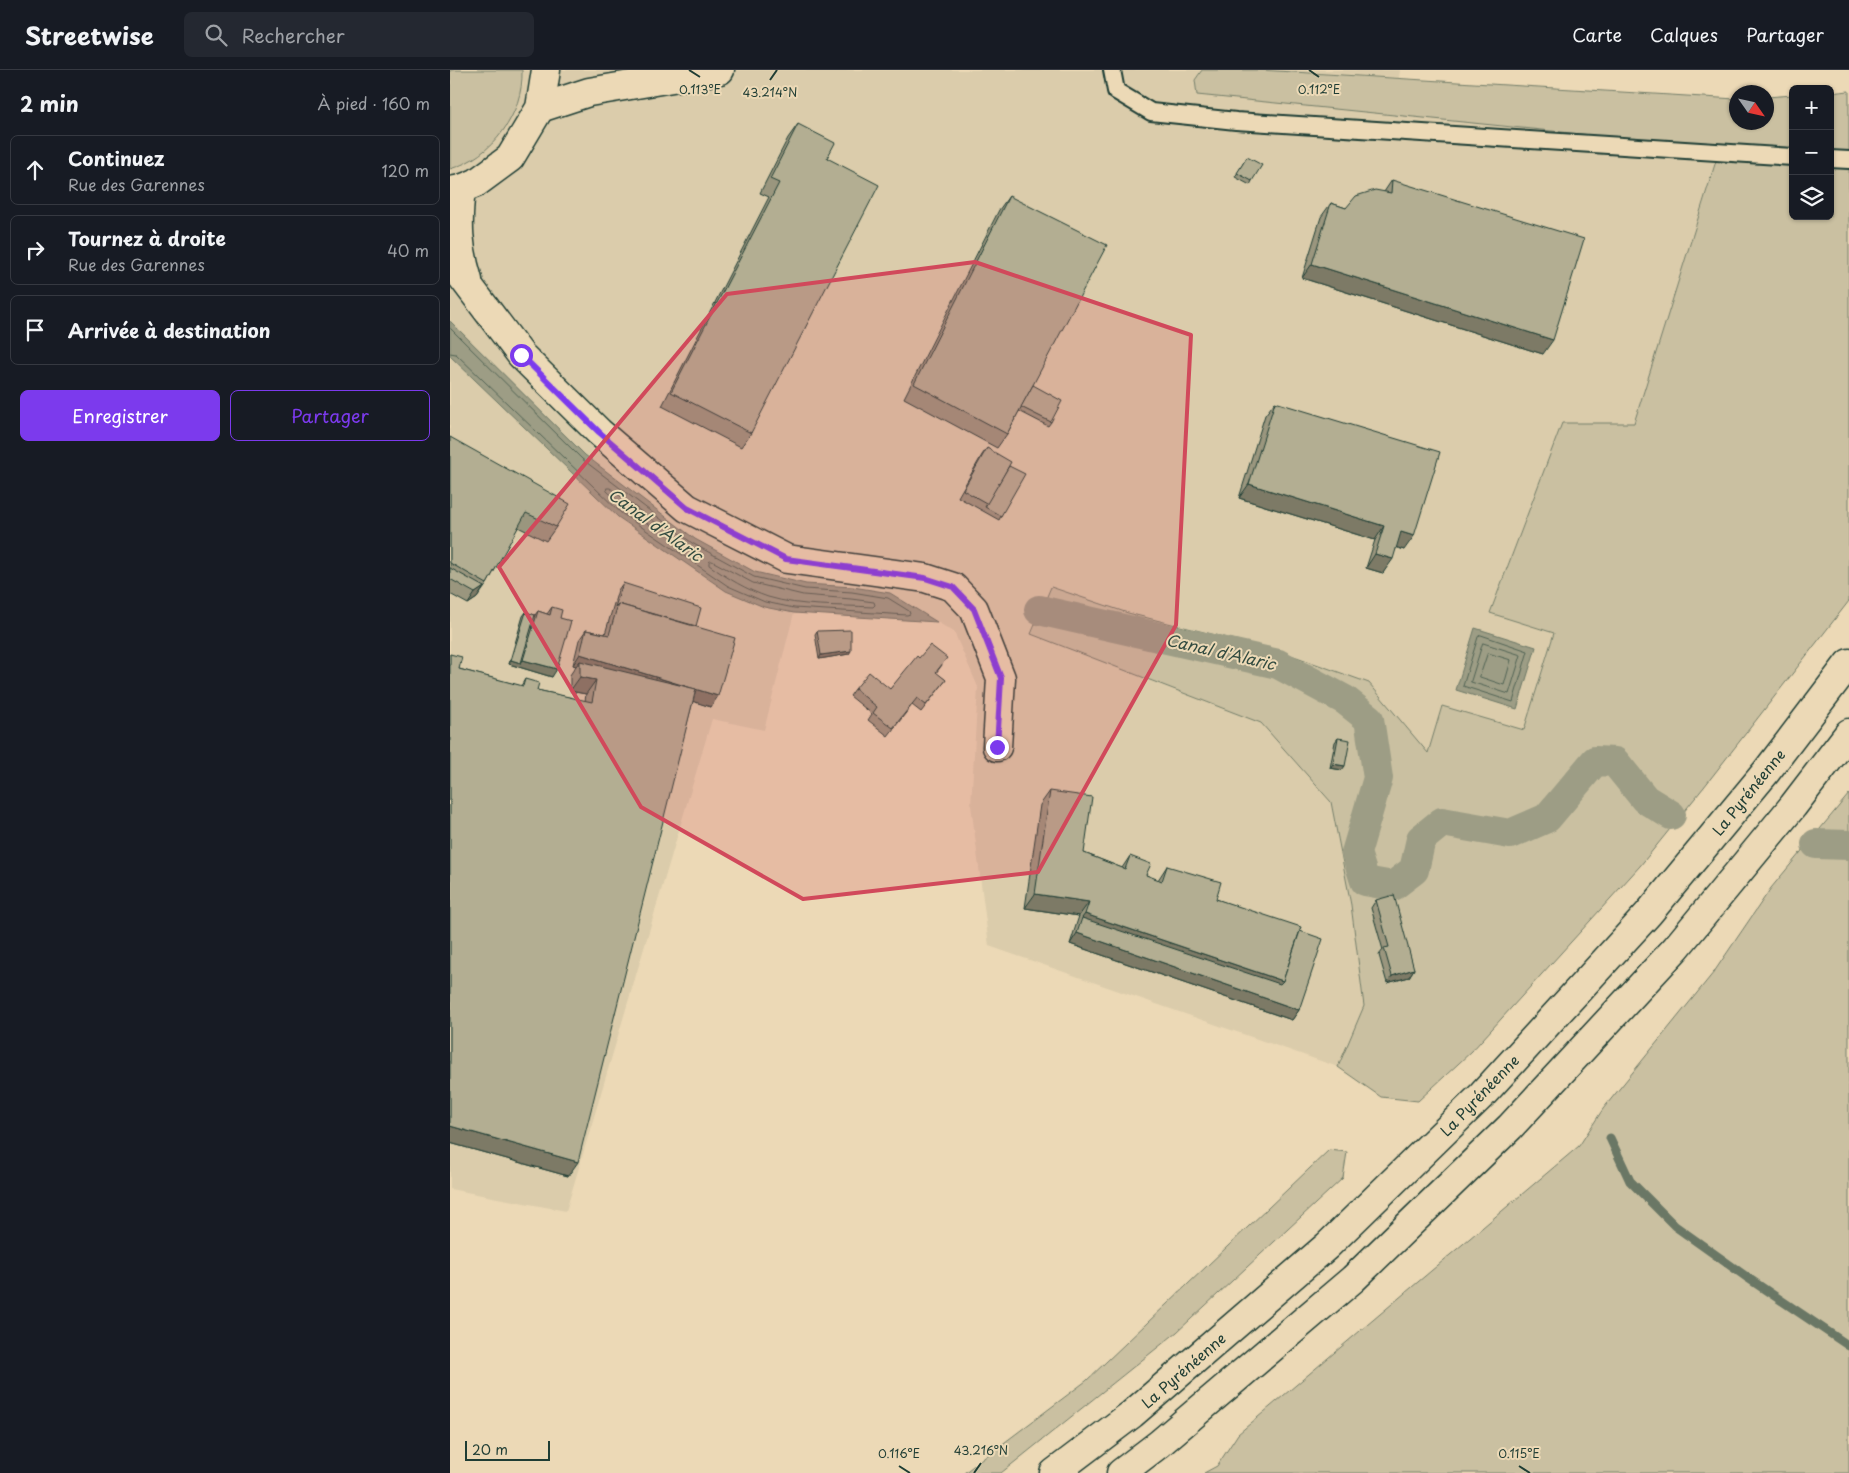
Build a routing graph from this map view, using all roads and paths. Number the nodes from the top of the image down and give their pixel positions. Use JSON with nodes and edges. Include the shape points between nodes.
{"nodes":[{"id":1,"x":546,"y":70,"type":"edge"},
{"id":2,"x":720,"y":70,"type":"edge"},
{"id":3,"x":1112,"y":70,"type":"edge"},
{"id":4,"x":540,"y":108,"type":"junction"},
{"id":5,"x":1789,"y":157,"type":"edge"},
{"id":6,"x":1834,"y":159,"type":"edge"},
{"id":7,"x":1849,"y":160,"type":"edge"},
{"id":8,"x":455,"y":190,"type":"edge"},
{"id":9,"x":450,"y":262,"type":"edge"},
{"id":10,"x":470,"y":289,"type":"junction"},
{"id":11,"x":1849,"y":663,"type":"edge"},
{"id":12,"x":1849,"y":733,"type":"edge"},
{"id":13,"x":997,"y":747,"type":"dead end"},
{"id":14,"x":1054,"y":1473,"type":"edge"},
{"id":15,"x":1121,"y":1473,"type":"edge"}],
"edges":[{"from":1,"to":4,"type":"main road"},
{"from":2,"to":4,"type":"main road","via":[[589,92]]},
{"from":3,"to":5,"type":"lane","via":[[1116,91],[1150,112],[1236,121]]},
{"from":4,"to":8,"type":"main road","via":[[510,158],[476,184]]},
{"from":6,"to":7,"type":"lane"},
{"from":8,"to":10,"type":"main road","via":[[461,257]]},
{"from":9,"to":10,"type":"main road"},
{"from":10,"to":13,"type":"main road","via":[[521,355],[599,432],[687,508],[786,559],[925,578],[953,587],[974,609],[1001,678]]},
{"from":11,"to":14,"type":"main road","name":"La Pyrénéenne","via":[[1766,772],[1648,914],[1482,1095],[1327,1246],[1132,1414]]},
{"from":12,"to":15,"type":"main road","via":[[1676,948],[1510,1127],[1353,1279]]}]}
